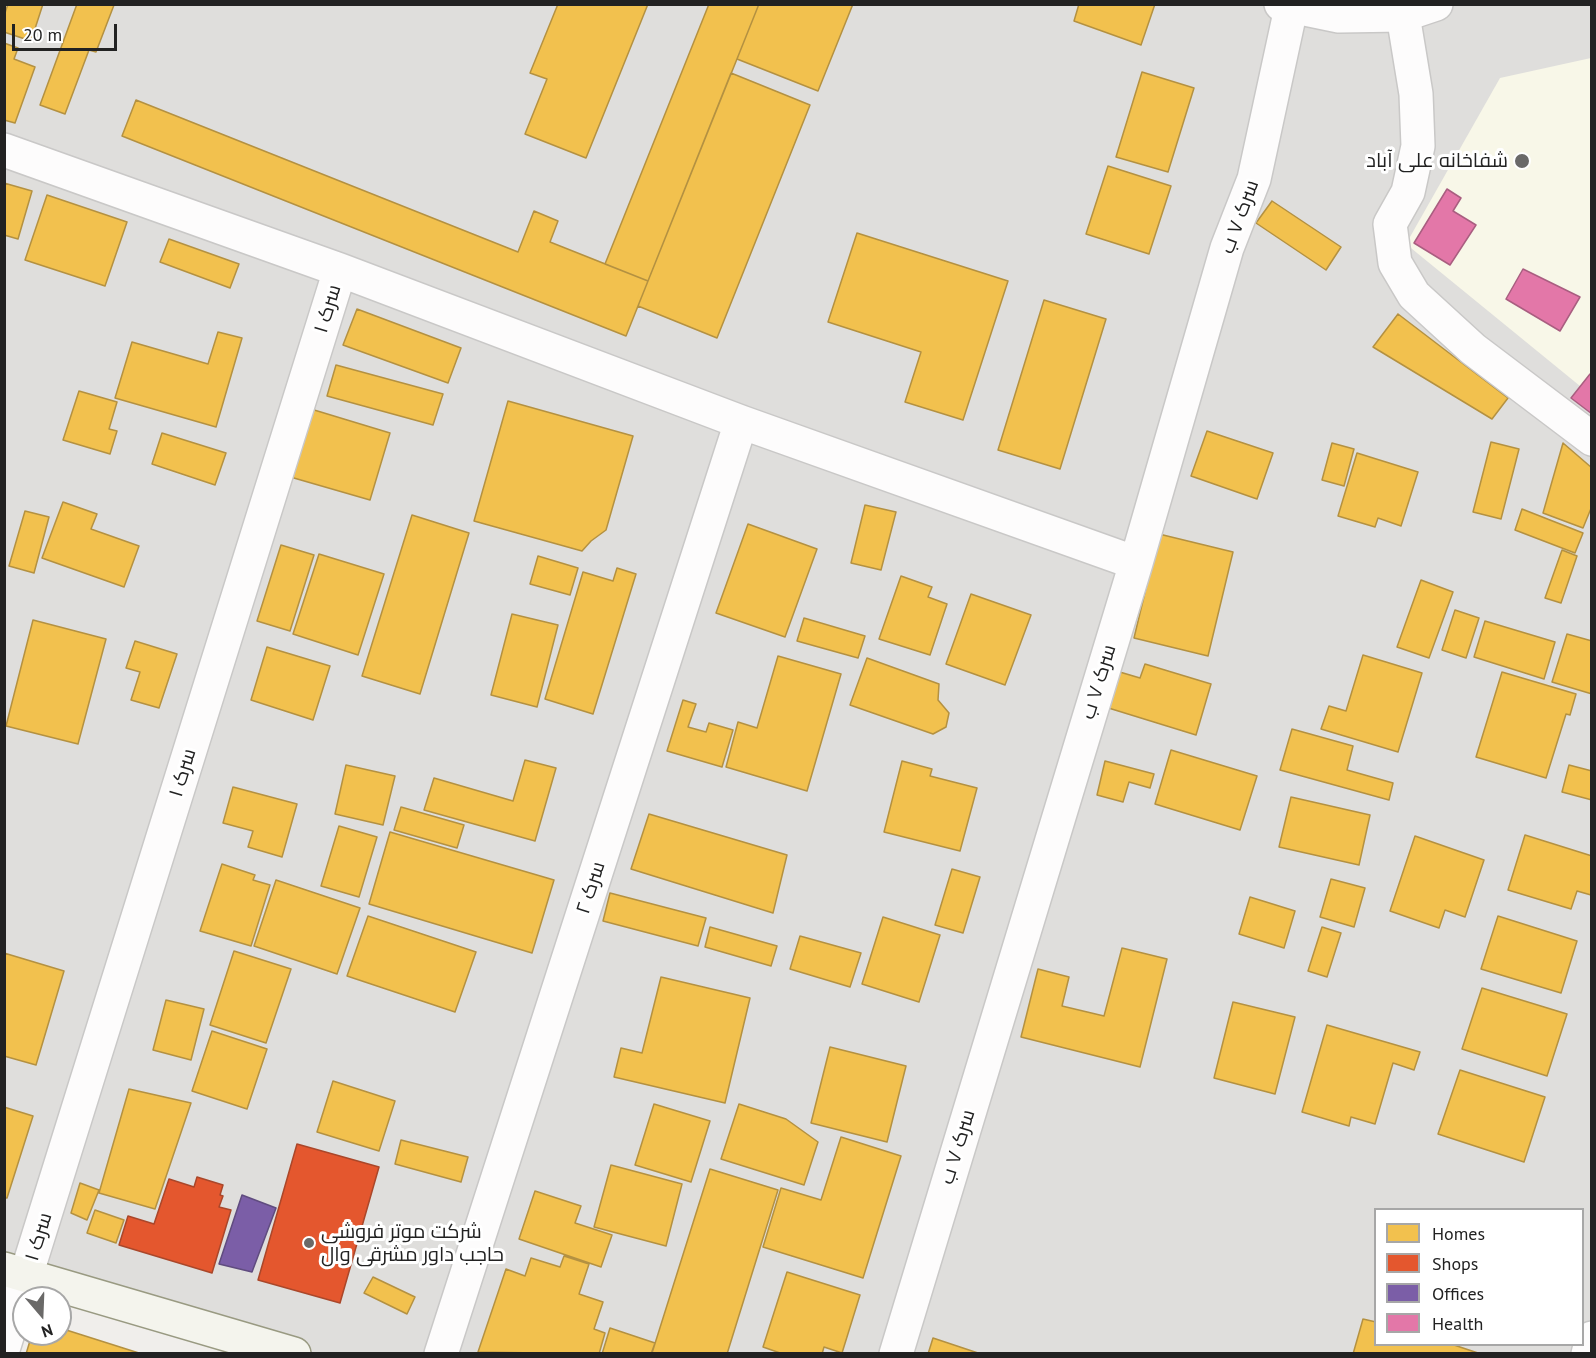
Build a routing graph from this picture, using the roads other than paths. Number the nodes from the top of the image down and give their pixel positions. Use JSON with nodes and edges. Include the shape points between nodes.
{"nodes":[{"id":1,"x":1436,"y":4,"type":"edge"},
{"id":2,"x":1286,"y":6,"type":"edge"},
{"id":3,"x":1403,"y":15,"type":"junction"},
{"id":4,"x":4,"y":150,"type":"edge"},
{"id":5,"x":340,"y":270,"type":"junction"},
{"id":6,"x":741,"y":422,"type":"junction"},
{"id":7,"x":1592,"y":440,"type":"edge"},
{"id":8,"x":1136,"y":563,"type":"junction"},
{"id":9,"x":16,"y":1272,"type":"edge"},
{"id":10,"x":1592,"y":1338,"type":"edge"},
{"id":11,"x":4,"y":1346,"type":"edge"},
{"id":12,"x":294,"y":1353,"type":"edge"},
{"id":13,"x":441,"y":1353,"type":"edge"},
{"id":14,"x":896,"y":1353,"type":"edge"},
{"id":15,"x":1588,"y":1353,"type":"edge"}],
"edges":[{"from":1,"to":3,"type":"street"},
{"from":2,"to":3,"type":"street","via":[[1339,16]]},
{"from":2,"to":8,"type":"street","name":"سرک ۷ ب","via":[[1254,178],[1227,248]]},
{"from":3,"to":7,"type":"street","via":[[1416,94],[1418,146],[1407,192],[1390,224],[1395,262],[1414,295],[1473,349]]},
{"from":4,"to":5,"type":"street"},
{"from":5,"to":6,"type":"street"},
{"from":5,"to":9,"type":"street","name":"سرک ۱"},
{"from":6,"to":8,"type":"street"},
{"from":6,"to":13,"type":"street","name":"سرک ۲"},
{"from":8,"to":14,"type":"street","name":"سرک ۷ ب"},
{"from":9,"to":11,"type":"street","name":"سرک ۱"},
{"from":9,"to":12,"type":"main road"},
{"from":10,"to":15,"type":"street"}]}
